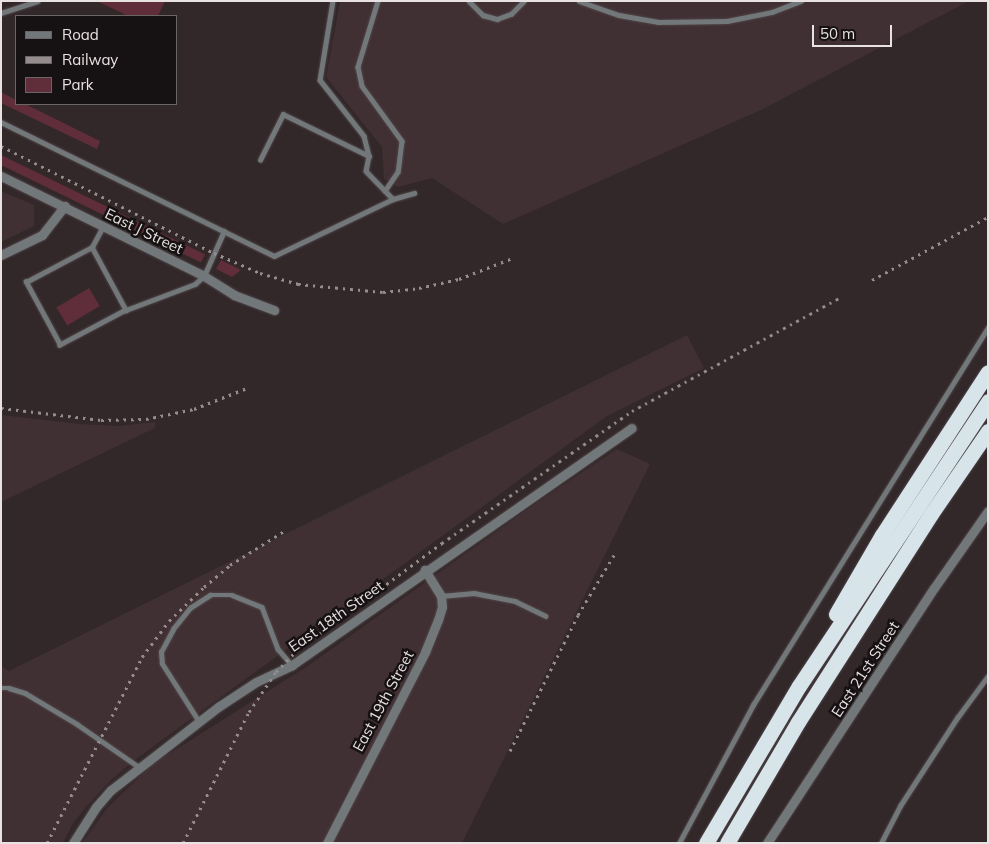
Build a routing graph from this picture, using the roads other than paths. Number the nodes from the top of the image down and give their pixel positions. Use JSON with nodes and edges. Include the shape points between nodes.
{"nodes":[{"id":1,"x":37,"y":1,"type":"edge"},
{"id":2,"x":333,"y":1,"type":"edge"},
{"id":3,"x":378,"y":1,"type":"edge"},
{"id":4,"x":469,"y":1,"type":"edge"},
{"id":5,"x":524,"y":1,"type":"edge"},
{"id":6,"x":800,"y":1,"type":"edge"},
{"id":7,"x":582,"y":2,"type":"edge"},
{"id":8,"x":1,"y":13,"type":"edge"},
{"id":9,"x":1,"y":122,"type":"edge"},
{"id":10,"x":369,"y":156,"type":"junction"},
{"id":11,"x":260,"y":160,"type":"dead end"},
{"id":12,"x":1,"y":176,"type":"edge"},
{"id":13,"x":385,"y":191,"type":"junction"},
{"id":14,"x":414,"y":193,"type":"dead end"},
{"id":15,"x":393,"y":199,"type":"junction"},
{"id":16,"x":65,"y":206,"type":"junction"},
{"id":17,"x":103,"y":226,"type":"junction"},
{"id":18,"x":224,"y":231,"type":"junction"},
{"id":19,"x":92,"y":247,"type":"junction"},
{"id":20,"x":1,"y":255,"type":"edge"},
{"id":21,"x":204,"y":276,"type":"junction"},
{"id":22,"x":126,"y":310,"type":"junction"},
{"id":23,"x":274,"y":310,"type":"dead end"},
{"id":24,"x":988,"y":327,"type":"edge"},
{"id":25,"x":988,"y":372,"type":"edge"},
{"id":26,"x":988,"y":401,"type":"edge"},
{"id":27,"x":632,"y":428,"type":"dead end"},
{"id":28,"x":988,"y":432,"type":"edge"},
{"id":29,"x":988,"y":511,"type":"edge"},
{"id":30,"x":425,"y":570,"type":"junction"},
{"id":31,"x":441,"y":596,"type":"junction"},
{"id":32,"x":546,"y":616,"type":"dead end"},
{"id":33,"x":292,"y":665,"type":"junction"},
{"id":34,"x":988,"y":676,"type":"edge"},
{"id":35,"x":799,"y":686,"type":"junction"},
{"id":36,"x":1,"y":688,"type":"edge"},
{"id":37,"x":200,"y":722,"type":"junction"},
{"id":38,"x":139,"y":767,"type":"junction"},
{"id":39,"x":74,"y":843,"type":"edge"},
{"id":40,"x":327,"y":843,"type":"edge"},
{"id":41,"x":679,"y":843,"type":"edge"},
{"id":42,"x":706,"y":843,"type":"edge"},
{"id":43,"x":727,"y":843,"type":"edge"},
{"id":44,"x":768,"y":843,"type":"edge"},
{"id":45,"x":881,"y":843,"type":"edge"}],
"edges":[{"from":1,"to":8,"type":"lane"},
{"from":2,"to":10,"type":"lane","via":[[320,80],[364,136]]},
{"from":3,"to":13,"type":"lane","via":[[358,67],[362,86],[402,141],[398,172]]},
{"from":4,"to":5,"type":"lane","via":[[483,14],[497,20],[511,14]]},
{"from":6,"to":7,"type":"lane","via":[[772,12],[727,21],[658,22],[619,15]]},
{"from":9,"to":18,"type":"lane"},
{"from":10,"to":11,"type":"lane","via":[[283,114]]},
{"from":10,"to":13,"type":"lane","via":[[366,171]]},
{"from":12,"to":16,"type":"street","name":"East J Street"},
{"from":13,"to":15,"type":"lane"},
{"from":14,"to":15,"type":"lane"},
{"from":15,"to":18,"type":"lane","via":[[274,256]]},
{"from":16,"to":17,"type":"street","name":"East J Street"},
{"from":16,"to":20,"type":"street","via":[[42,236]]},
{"from":17,"to":19,"type":"lane"},
{"from":17,"to":21,"type":"street","name":"East J Street"},
{"from":18,"to":21,"type":"lane"},
{"from":19,"to":22,"type":"lane"},
{"from":19,"to":22,"type":"lane","via":[[26,282],[60,345]]},
{"from":21,"to":22,"type":"lane","via":[[195,284]]},
{"from":21,"to":23,"type":"street","name":"East J Street","via":[[234,295]]},
{"from":24,"to":41,"type":"lane","via":[[753,705]]},
{"from":25,"to":35,"type":"highway","via":[[863,566]]},
{"from":26,"to":35,"type":"highway"},
{"from":27,"to":30,"type":"street","name":"East 18th Street","via":[[451,556]]},
{"from":28,"to":43,"type":"highway","via":[[930,514],[798,722]]},
{"from":29,"to":44,"type":"street","name":"East 21st Street"},
{"from":30,"to":31,"type":"street"},
{"from":30,"to":33,"type":"street","name":"East 18th Street"},
{"from":31,"to":32,"type":"lane","via":[[474,593],[515,601]]},
{"from":31,"to":40,"type":"street","name":"East 19th Street","via":[[442,607],[425,652]]},
{"from":33,"to":37,"type":"street","name":"East 18th Street","via":[[256,682]]},
{"from":33,"to":37,"type":"lane","via":[[278,649],[262,607],[232,595],[210,595],[190,608],[173,629],[161,652],[162,664]]},
{"from":34,"to":45,"type":"lane","via":[[900,806]]},
{"from":35,"to":42,"type":"highway"},
{"from":36,"to":38,"type":"lane","via":[[25,693]]},
{"from":37,"to":38,"type":"street","name":"East 18th Street"},
{"from":38,"to":39,"type":"street","name":"East 18th Street","via":[[96,807]]}]}
